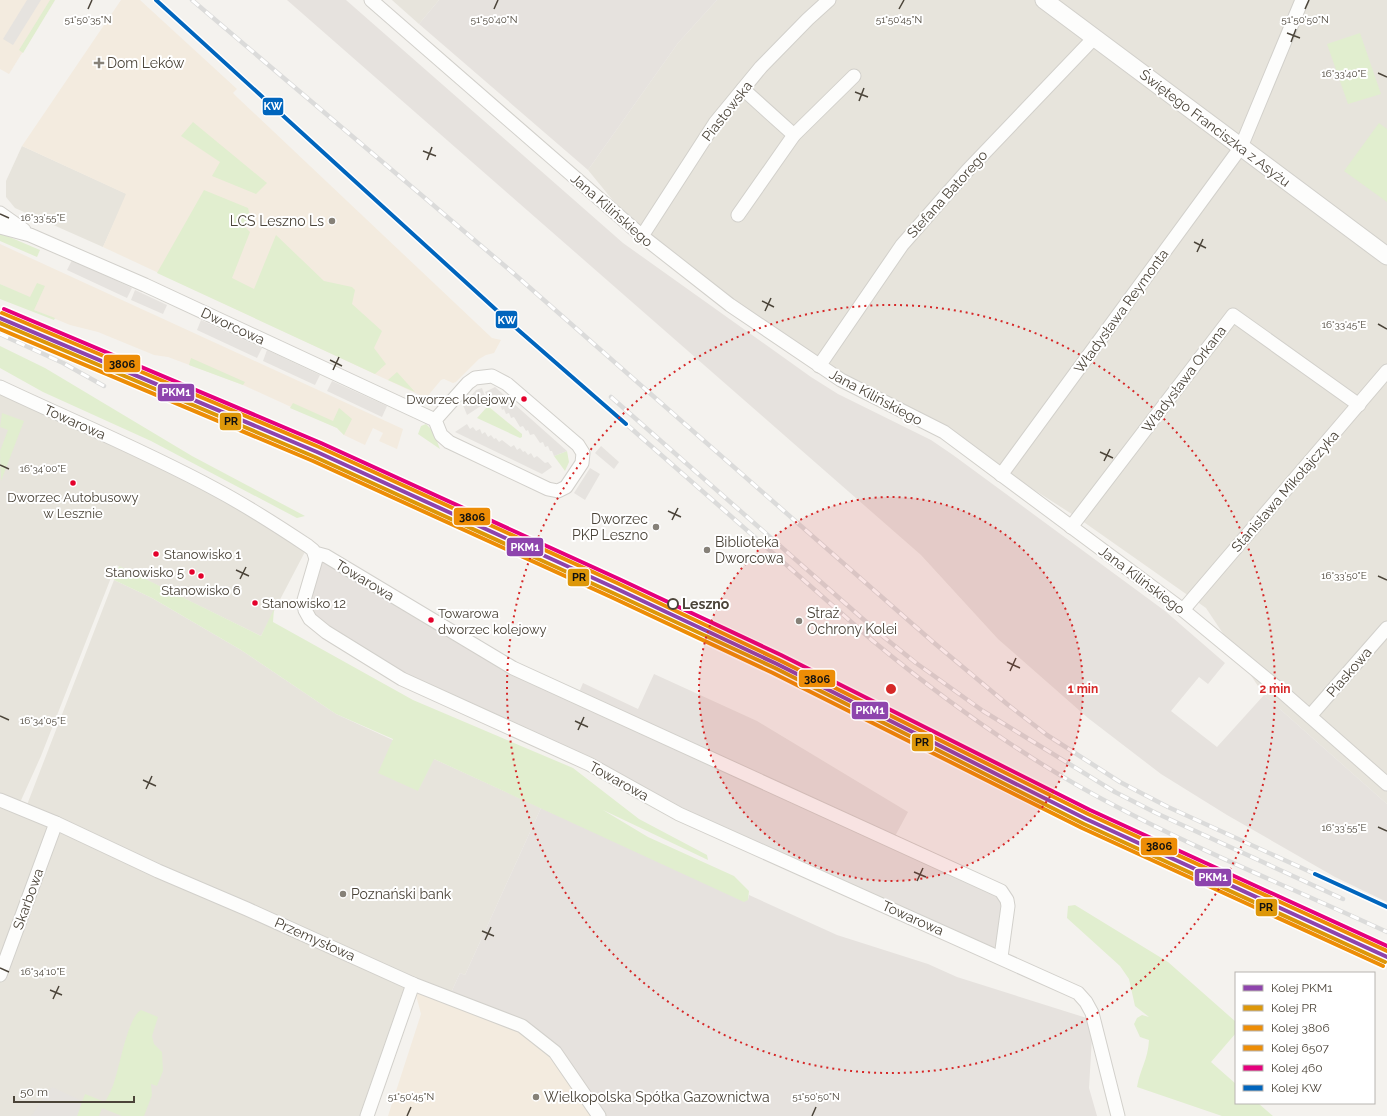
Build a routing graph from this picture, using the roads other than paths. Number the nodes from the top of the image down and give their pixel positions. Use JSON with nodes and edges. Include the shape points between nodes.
{"nodes":[{"id":1,"x":372,"y":0,"type":"edge"},
{"id":2,"x":830,"y":0,"type":"edge"},
{"id":3,"x":1044,"y":0,"type":"edge"},
{"id":4,"x":1302,"y":0,"type":"edge"},
{"id":5,"x":1094,"y":38,"type":"junction"},
{"id":6,"x":854,"y":76,"type":"dead end"},
{"id":7,"x":744,"y":89,"type":"junction"},
{"id":8,"x":794,"y":136,"type":"junction"},
{"id":9,"x":1241,"y":147,"type":"junction"},
{"id":10,"x":0,"y":213,"type":"edge"},
{"id":11,"x":738,"y":215,"type":"dead end"},
{"id":12,"x":0,"y":227,"type":"edge"},
{"id":13,"x":30,"y":235,"type":"junction"},
{"id":14,"x":642,"y":236,"type":"junction"},
{"id":15,"x":1387,"y":256,"type":"edge"},
{"id":16,"x":819,"y":366,"type":"junction"},
{"id":17,"x":1387,"y":371,"type":"edge"},
{"id":18,"x":0,"y":387,"type":"edge"},
{"id":19,"x":1358,"y":405,"type":"junction"},
{"id":20,"x":435,"y":420,"type":"junction"},
{"id":21,"x":1001,"y":475,"type":"junction"},
{"id":22,"x":1071,"y":527,"type":"junction"},
{"id":23,"x":315,"y":553,"type":"junction"},
{"id":24,"x":1183,"y":610,"type":"junction"},
{"id":25,"x":1387,"y":628,"type":"edge"},
{"id":26,"x":1310,"y":716,"type":"junction"},
{"id":27,"x":1387,"y":784,"type":"edge"},
{"id":28,"x":0,"y":800,"type":"edge"},
{"id":29,"x":56,"y":823,"type":"junction"},
{"id":30,"x":1001,"y":957,"type":"junction"},
{"id":31,"x":0,"y":975,"type":"edge"},
{"id":32,"x":413,"y":984,"type":"junction"},
{"id":33,"x":367,"y":1116,"type":"edge"},
{"id":34,"x":599,"y":1116,"type":"edge"},
{"id":35,"x":1118,"y":1116,"type":"edge"}],
"edges":[{"from":1,"to":14,"type":"street","name":"Jana Kilińskiego"},
{"from":2,"to":7,"type":"street","name":"Piastowska","via":[[808,18]]},
{"from":3,"to":5,"type":"street","name":"Świętego Franciszka z Asyżu"},
{"from":4,"to":9,"type":"street","name":"Władysława Reymonta"},
{"from":5,"to":9,"type":"street","name":"Świętego Franciszka z Asyżu"},
{"from":5,"to":16,"type":"street","name":"Stefana Batorego","via":[[967,171],[902,245]]},
{"from":6,"to":8,"type":"street"},
{"from":7,"to":8,"type":"street"},
{"from":7,"to":14,"type":"street","name":"Piastowska","via":[[715,123]]},
{"from":8,"to":11,"type":"street"},
{"from":9,"to":15,"type":"street","name":"Świętego Franciszka z Asyżu"},
{"from":9,"to":21,"type":"street","name":"Władysława Reymonta"},
{"from":10,"to":13,"type":"street","name":"Dworcowa"},
{"from":12,"to":13,"type":"street","name":"Dworcowa"},
{"from":13,"to":20,"type":"street","name":"Dworcowa"},
{"from":14,"to":16,"type":"street","name":"Jana Kilińskiego","via":[[730,304]]},
{"from":16,"to":21,"type":"street","name":"Jana Kilińskiego","via":[[879,400],[944,432]]},
{"from":17,"to":19,"type":"street","name":"Stanisława Mikołajczyka"},
{"from":18,"to":23,"type":"street","name":"Towarowa","via":[[215,488],[266,518]]},
{"from":19,"to":22,"type":"street","name":"Władysława Orkana","via":[[1233,315]]},
{"from":19,"to":24,"type":"street","name":"Stanisława Mikołajczyka"},
{"from":20,"to":20,"type":"street","via":[[441,436],[449,442],[553,491],[566,487],[582,463],[583,453],[578,445],[507,384],[492,376],[476,378],[468,383]]},
{"from":21,"to":22,"type":"street","name":"Jana Kilińskiego"},
{"from":22,"to":24,"type":"street","name":"Jana Kilińskiego"},
{"from":23,"to":30,"type":"street","name":"Towarowa","via":[[326,556],[513,668],[1001,891],[1008,906]]},
{"from":23,"to":30,"type":"street","name":"Towarowa","via":[[316,563],[304,600],[305,610],[310,619],[321,629],[402,679],[589,764],[679,814]]},
{"from":24,"to":26,"type":"street","name":"Jana Kilińskiego"},
{"from":25,"to":26,"type":"street","name":"Piaskowa"},
{"from":26,"to":27,"type":"street","name":"Jana Kilińskiego"},
{"from":28,"to":29,"type":"street","name":"Przemysłowa"},
{"from":29,"to":31,"type":"street","name":"Skarbowa"},
{"from":29,"to":32,"type":"street","name":"Przemysłowa"},
{"from":30,"to":35,"type":"street","name":"Towarowa","via":[[1068,987],[1086,1002],[1092,1013]]},
{"from":32,"to":33,"type":"street"},
{"from":32,"to":34,"type":"street","name":"Przemysłowa","via":[[522,1026],[554,1052]]}]}
